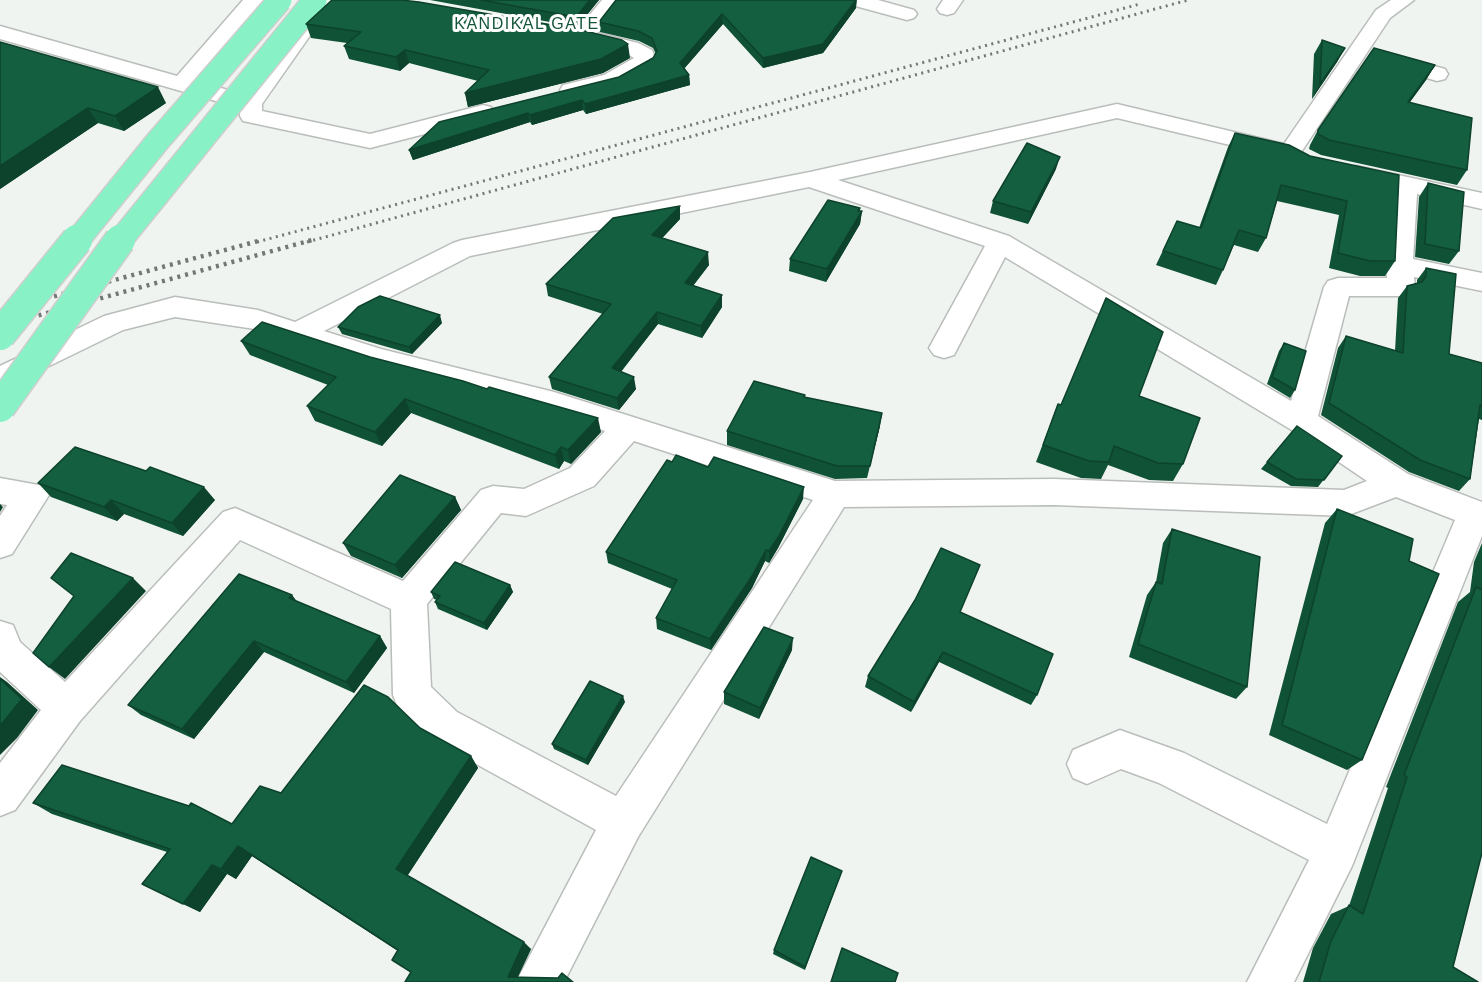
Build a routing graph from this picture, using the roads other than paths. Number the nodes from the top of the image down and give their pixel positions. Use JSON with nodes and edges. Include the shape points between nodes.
{"nodes":[{"id":1,"x":254,"y":0,"type":"edge"},
{"id":2,"x":280,"y":0,"type":"edge"},
{"id":3,"x":315,"y":0,"type":"edge"},
{"id":4,"x":326,"y":0,"type":"edge"},
{"id":5,"x":612,"y":0,"type":"edge"},
{"id":6,"x":855,"y":0,"type":"edge"},
{"id":7,"x":1404,"y":0,"type":"edge"},
{"id":8,"x":907,"y":14,"type":"dead end"},
{"id":9,"x":549,"y":30,"type":"edge"},
{"id":10,"x":0,"y":32,"type":"edge"},
{"id":11,"x":583,"y":36,"type":"junction"},
{"id":12,"x":1358,"y":50,"type":"junction"},
{"id":13,"x":1437,"y":74,"type":"edge"},
{"id":14,"x":182,"y":84,"type":"junction"},
{"id":15,"x":554,"y":94,"type":"edge"},
{"id":16,"x":251,"y":104,"type":"junction"},
{"id":17,"x":508,"y":106,"type":"edge"},
{"id":18,"x":1290,"y":152,"type":"junction"},
{"id":19,"x":810,"y":179,"type":"junction"},
{"id":20,"x":1405,"y":184,"type":"junction"},
{"id":21,"x":1482,"y":201,"type":"edge"},
{"id":22,"x":1000,"y":242,"type":"junction"},
{"id":23,"x":1399,"y":265,"type":"junction"},
{"id":24,"x":1482,"y":282,"type":"edge"},
{"id":25,"x":299,"y":332,"type":"junction"},
{"id":26,"x":0,"y":335,"type":"edge"},
{"id":27,"x":944,"y":348,"type":"dead end"},
{"id":28,"x":0,"y":379,"type":"edge"},
{"id":29,"x":0,"y":407,"type":"edge"},
{"id":30,"x":1301,"y":421,"type":"junction"},
{"id":31,"x":628,"y":427,"type":"junction"},
{"id":32,"x":1396,"y":483,"type":"junction"},
{"id":33,"x":0,"y":491,"type":"edge"},
{"id":34,"x":835,"y":494,"type":"junction"},
{"id":35,"x":1478,"y":515,"type":"edge"},
{"id":36,"x":0,"y":544,"type":"edge"},
{"id":37,"x":409,"y":600,"type":"junction"},
{"id":38,"x":0,"y":637,"type":"edge"},
{"id":39,"x":66,"y":708,"type":"junction"},
{"id":40,"x":1087,"y":764,"type":"dead end"},
{"id":41,"x":0,"y":796,"type":"edge"},
{"id":42,"x":623,"y":822,"type":"junction"},
{"id":43,"x":1338,"y":851,"type":"junction"},
{"id":44,"x":538,"y":982,"type":"edge"},
{"id":45,"x":1270,"y":982,"type":"edge"}],
"edges":[{"from":1,"to":14,"type":"street"},
{"from":2,"to":26,"type":"main road","bridge":true,"via":[[157,142]]},
{"from":3,"to":29,"type":"main road","bridge":true,"via":[[126,231]]},
{"from":4,"to":16,"type":"street"},
{"from":5,"to":11,"type":"street"},
{"from":6,"to":8,"type":"street"},
{"from":7,"to":12,"type":"street","via":[[1383,14]]},
{"from":9,"to":11,"type":"street"},
{"from":10,"to":14,"type":"street"},
{"from":11,"to":15,"type":"street","via":[[631,47],[644,55],[645,61],[612,80]]},
{"from":12,"to":13,"type":"street"},
{"from":12,"to":18,"type":"street"},
{"from":14,"to":16,"type":"street"},
{"from":16,"to":17,"type":"street","via":[[251,116],[370,141]]},
{"from":18,"to":19,"type":"street","via":[[1117,111]]},
{"from":18,"to":20,"type":"street","via":[[1324,166]]},
{"from":19,"to":22,"type":"street"},
{"from":19,"to":25,"type":"street","via":[[462,249]]},
{"from":20,"to":21,"type":"street"},
{"from":20,"to":23,"type":"street"},
{"from":22,"to":27,"type":"street"},
{"from":22,"to":30,"type":"street"},
{"from":23,"to":24,"type":"street"},
{"from":23,"to":30,"type":"street","via":[[1401,287],[1338,287]]},
{"from":25,"to":28,"type":"street","via":[[258,320],[174,307],[114,323]]},
{"from":25,"to":31,"type":"street","via":[[377,359],[554,403]]},
{"from":30,"to":32,"type":"street"},
{"from":31,"to":34,"type":"street"},
{"from":31,"to":37,"type":"street","via":[[582,477],[526,503],[493,499]]},
{"from":32,"to":34,"type":"street","via":[[1346,503],[1054,492]]},
{"from":32,"to":35,"type":"street"},
{"from":33,"to":36,"type":"street","via":[[32,495]]},
{"from":34,"to":42,"type":"street"},
{"from":35,"to":43,"type":"street"},
{"from":37,"to":39,"type":"street","via":[[235,522]]},
{"from":37,"to":42,"type":"street","via":[[412,694],[443,725]]},
{"from":38,"to":39,"type":"street","via":[[5,652]]},
{"from":39,"to":41,"type":"street"},
{"from":40,"to":43,"type":"street","via":[[1120,749],[1170,767]]},
{"from":42,"to":44,"type":"street"},
{"from":43,"to":45,"type":"street"}]}
